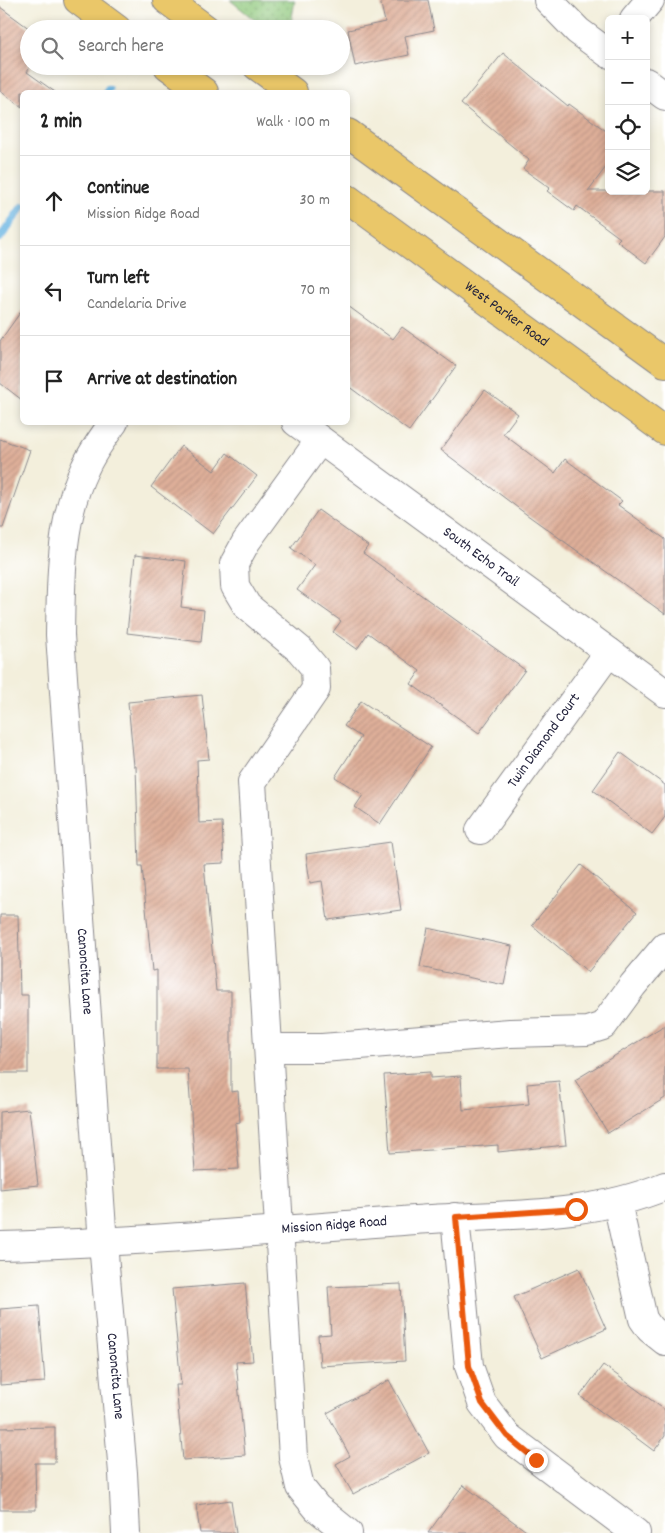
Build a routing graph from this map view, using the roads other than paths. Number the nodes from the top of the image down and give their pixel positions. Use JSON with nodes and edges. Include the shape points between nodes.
{"nodes":[{"id":1,"x":78,"y":0,"type":"edge"},
{"id":2,"x":167,"y":0,"type":"edge"},
{"id":3,"x":548,"y":0,"type":"edge"},
{"id":4,"x":650,"y":0,"type":"edge"},
{"id":5,"x":637,"y":15,"type":"edge"},
{"id":6,"x":105,"y":20,"type":"edge"},
{"id":7,"x":194,"y":20,"type":"edge"},
{"id":8,"x":605,"y":50,"type":"edge"},
{"id":9,"x":180,"y":75,"type":"edge"},
{"id":10,"x":269,"y":75,"type":"edge"},
{"id":11,"x":650,"y":85,"type":"edge"},
{"id":12,"x":201,"y":90,"type":"edge"},
{"id":13,"x":290,"y":90,"type":"edge"},
{"id":14,"x":665,"y":96,"type":"edge"},
{"id":15,"x":350,"y":133,"type":"edge"},
{"id":16,"x":350,"y":200,"type":"edge"},
{"id":17,"x":665,"y":364,"type":"edge"},
{"id":18,"x":112,"y":425,"type":"edge"},
{"id":19,"x":300,"y":425,"type":"edge"},
{"id":20,"x":665,"y":431,"type":"edge"},
{"id":21,"x":320,"y":440,"type":"junction"},
{"id":22,"x":609,"y":652,"type":"junction"},
{"id":23,"x":665,"y":693,"type":"edge"},
{"id":24,"x":480,"y":830,"type":"dead end"},
{"id":25,"x":665,"y":947,"type":"edge"},
{"id":26,"x":269,"y":1048,"type":"junction"},
{"id":27,"x":665,"y":1186,"type":"edge"},
{"id":28,"x":617,"y":1202,"type":"junction"},
{"id":29,"x":456,"y":1217,"type":"junction"},
{"id":30,"x":280,"y":1230,"type":"junction"},
{"id":31,"x":103,"y":1243,"type":"junction"},
{"id":32,"x":0,"y":1246,"type":"edge"},
{"id":33,"x":665,"y":1341,"type":"edge"},
{"id":34,"x":126,"y":1533,"type":"edge"},
{"id":35,"x":348,"y":1533,"type":"edge"},
{"id":36,"x":636,"y":1533,"type":"edge"}],
"edges":[{"from":1,"to":6,"type":"main road"},
{"from":2,"to":7,"type":"main road"},
{"from":3,"to":8,"type":"street","via":[[578,31]]},
{"from":4,"to":5,"type":"street"},
{"from":9,"to":12,"type":"main road"},
{"from":10,"to":13,"type":"main road"},
{"from":11,"to":14,"type":"street"},
{"from":15,"to":17,"type":"main road"},
{"from":16,"to":20,"type":"main road","name":"West Parker Road"},
{"from":18,"to":31,"type":"street","name":"Canoncita Lane","via":[[85,468],[72,504],[63,552],[60,627]]},
{"from":19,"to":21,"type":"street","name":"South Echo Trail"},
{"from":21,"to":22,"type":"street","name":"South Echo Trail"},
{"from":21,"to":26,"type":"street","via":[[246,542],[234,564],[235,586],[247,606],[300,650],[315,668],[316,690],[252,782]]},
{"from":22,"to":23,"type":"street","name":"South Echo Trail"},
{"from":22,"to":24,"type":"street","name":"Twin Diamond Court"},
{"from":25,"to":26,"type":"street","via":[[603,1026],[587,1030],[322,1048]]},
{"from":26,"to":30,"type":"street"},
{"from":27,"to":28,"type":"street","name":"Mission Ridge Road"},
{"from":28,"to":29,"type":"street","name":"Mission Ridge Road","via":[[536,1213]]},
{"from":28,"to":33,"type":"street","via":[[643,1318],[650,1329]]},
{"from":29,"to":30,"type":"street","name":"Mission Ridge Road"},
{"from":29,"to":36,"type":"street","via":[[469,1366],[482,1403],[507,1436]]},
{"from":30,"to":31,"type":"street","name":"Mission Ridge Road"},
{"from":30,"to":35,"type":"street","via":[[293,1457],[300,1487],[316,1508]]},
{"from":31,"to":32,"type":"street","name":"Mission Ridge Road"},
{"from":31,"to":34,"type":"street","name":"Canoncita Lane"}]}
